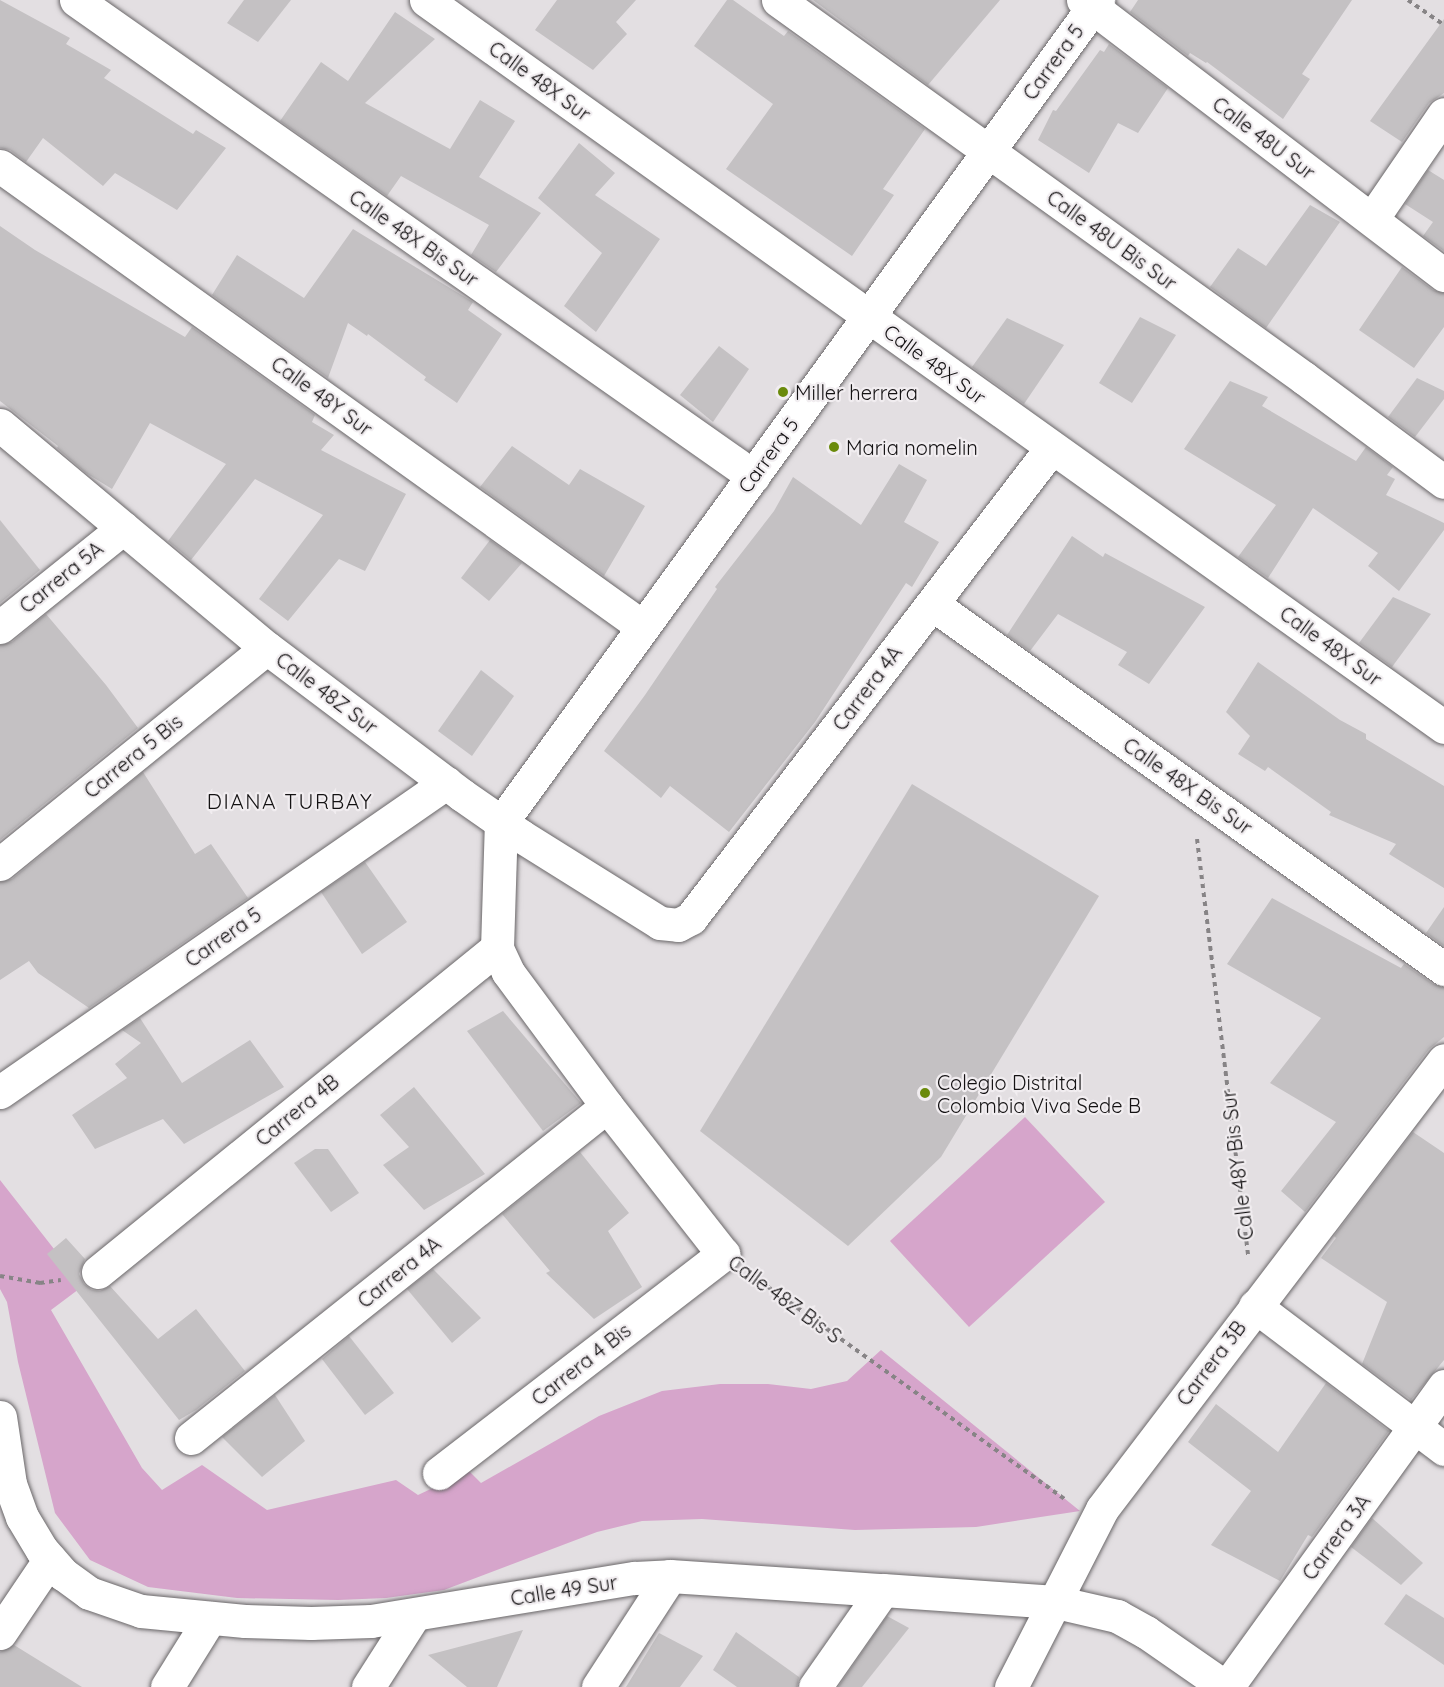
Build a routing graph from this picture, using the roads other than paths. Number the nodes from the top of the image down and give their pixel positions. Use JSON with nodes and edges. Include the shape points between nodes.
{"nodes":[{"id":1,"x":76,"y":0,"type":"edge"},
{"id":2,"x":426,"y":0,"type":"edge"},
{"id":3,"x":778,"y":0,"type":"edge"},
{"id":4,"x":1091,"y":2,"type":"edge"},
{"id":5,"x":1444,"y":114,"type":"edge"},
{"id":6,"x":988,"y":151,"type":"junction"},
{"id":7,"x":0,"y":166,"type":"edge"},
{"id":8,"x":1372,"y":219,"type":"junction"},
{"id":9,"x":1444,"y":275,"type":"edge"},
{"id":10,"x":868,"y":316,"type":"junction"},
{"id":11,"x":0,"y":425,"type":"edge"},
{"id":12,"x":1052,"y":447,"type":"junction"},
{"id":13,"x":753,"y":476,"type":"junction"},
{"id":14,"x":1444,"y":482,"type":"edge"},
{"id":15,"x":123,"y":528,"type":"junction"},
{"id":16,"x":932,"y":604,"type":"junction"},
{"id":17,"x":0,"y":627,"type":"edge"},
{"id":18,"x":643,"y":627,"type":"junction"},
{"id":19,"x":267,"y":648,"type":"junction"},
{"id":20,"x":1444,"y":727,"type":"edge"},
{"id":21,"x":446,"y":783,"type":"junction"},
{"id":22,"x":501,"y":823,"type":"junction"},
{"id":23,"x":0,"y":864,"type":"edge"},
{"id":24,"x":678,"y":925,"type":"joint"},
{"id":25,"x":497,"y":948,"type":"junction"},
{"id":26,"x":1444,"y":969,"type":"edge"},
{"id":27,"x":1444,"y":1060,"type":"edge"},
{"id":28,"x":0,"y":1092,"type":"edge"},
{"id":29,"x":607,"y":1106,"type":"junction"},
{"id":30,"x":723,"y":1254,"type":"joint"},
{"id":31,"x":98,"y":1272,"type":"road end"},
{"id":32,"x":1255,"y":1306,"type":"junction"},
{"id":33,"x":1444,"y":1386,"type":"edge"},
{"id":34,"x":0,"y":1417,"type":"edge"},
{"id":35,"x":1415,"y":1427,"type":"junction"},
{"id":36,"x":191,"y":1438,"type":"dead end"},
{"id":37,"x":1444,"y":1449,"type":"edge"},
{"id":38,"x":440,"y":1473,"type":"dead end"},
{"id":39,"x":50,"y":1559,"type":"junction"},
{"id":40,"x":670,"y":1576,"type":"junction"},
{"id":41,"x":883,"y":1590,"type":"junction"},
{"id":42,"x":1056,"y":1602,"type":"junction"},
{"id":43,"x":414,"y":1615,"type":"junction"},
{"id":44,"x":210,"y":1618,"type":"junction"},
{"id":45,"x":0,"y":1633,"type":"edge"},
{"id":46,"x":167,"y":1687,"type":"edge"},
{"id":47,"x":368,"y":1687,"type":"edge"},
{"id":48,"x":598,"y":1687,"type":"edge"},
{"id":49,"x":815,"y":1687,"type":"edge"},
{"id":50,"x":1011,"y":1687,"type":"edge"},
{"id":51,"x":1226,"y":1687,"type":"edge"}],
"edges":[{"from":1,"to":13,"type":"street","name":"Calle 48X Bis Sur"},
{"from":2,"to":10,"type":"street","name":"Calle 48X Sur"},
{"from":3,"to":6,"type":"street","name":"Calle 48U Bis Sur"},
{"from":4,"to":6,"type":"street","name":"Carrera 5"},
{"from":4,"to":8,"type":"street","name":"Calle 48U Sur"},
{"from":5,"to":8,"type":"street"},
{"from":6,"to":10,"type":"street","name":"Carrera 5"},
{"from":6,"to":14,"type":"street","name":"Calle 48U Bis Sur"},
{"from":7,"to":18,"type":"street","name":"Calle 48Y Sur"},
{"from":8,"to":9,"type":"street","name":"Calle 48U Sur"},
{"from":10,"to":12,"type":"street","name":"Calle 48X Sur"},
{"from":10,"to":13,"type":"street","name":"Carrera 5"},
{"from":11,"to":15,"type":"street","name":"Calle 48Z Sur"},
{"from":12,"to":16,"type":"street","name":"Carrera 4A"},
{"from":12,"to":20,"type":"street","name":"Calle 48X Sur"},
{"from":13,"to":18,"type":"street","name":"Carrera 5"},
{"from":15,"to":17,"type":"street","name":"Carrera 5A"},
{"from":15,"to":19,"type":"street","name":"Calle 48Z Sur"},
{"from":16,"to":24,"type":"street","name":"Carrera 4A","via":[[691,918]]},
{"from":16,"to":26,"type":"street","name":"Calle 48X Bis Sur"},
{"from":18,"to":22,"type":"street","name":"Carrera 5"},
{"from":19,"to":21,"type":"street","name":"Calle 48Z Sur"},
{"from":19,"to":23,"type":"street","name":"Carrera 5 Bis"},
{"from":21,"to":22,"type":"street","name":"Calle 48Z Sur"},
{"from":21,"to":28,"type":"street","name":"Carrera 5"},
{"from":22,"to":24,"type":"street","name":"Calle 48Z Sur","via":[[660,923]]},
{"from":22,"to":25,"type":"street"},
{"from":25,"to":29,"type":"street","name":"Calle 48Z Bis S","via":[[508,972]]},
{"from":25,"to":31,"type":"street","name":"Carrera 4B"},
{"from":27,"to":32,"type":"street","name":"Carrera 3B"},
{"from":29,"to":30,"type":"street","name":"Calle 48Z Bis S"},
{"from":29,"to":36,"type":"street","name":"Carrera 4A"},
{"from":30,"to":38,"type":"street","name":"Carrera 4 Bis"},
{"from":32,"to":35,"type":"street"},
{"from":32,"to":42,"type":"street","name":"Carrera 3B","via":[[1102,1509]]},
{"from":33,"to":35,"type":"street","name":"Carrera 3A"},
{"from":34,"to":39,"type":"street","name":"Calle 49 Sur","via":[[10,1484],[22,1517]]},
{"from":35,"to":37,"type":"street"},
{"from":35,"to":51,"type":"street","name":"Carrera 3A"},
{"from":39,"to":44,"type":"street","name":"Calle 49 Sur","via":[[89,1593],[113,1604]]},
{"from":39,"to":45,"type":"street"},
{"from":40,"to":41,"type":"street","name":"Calle 49 Sur"},
{"from":40,"to":43,"type":"street","name":"Calle 49 Sur","via":[[635,1578]]},
{"from":40,"to":48,"type":"street"},
{"from":41,"to":42,"type":"street","name":"Calle 49 Sur"},
{"from":41,"to":49,"type":"street"},
{"from":42,"to":50,"type":"street","name":"Carrera 3B"},
{"from":42,"to":51,"type":"street","name":"Calle 49 Sur","via":[[1117,1616]]},
{"from":43,"to":44,"type":"street","name":"Calle 49 Sur","via":[[311,1623]]},
{"from":43,"to":47,"type":"street"},
{"from":44,"to":46,"type":"street"}]}
